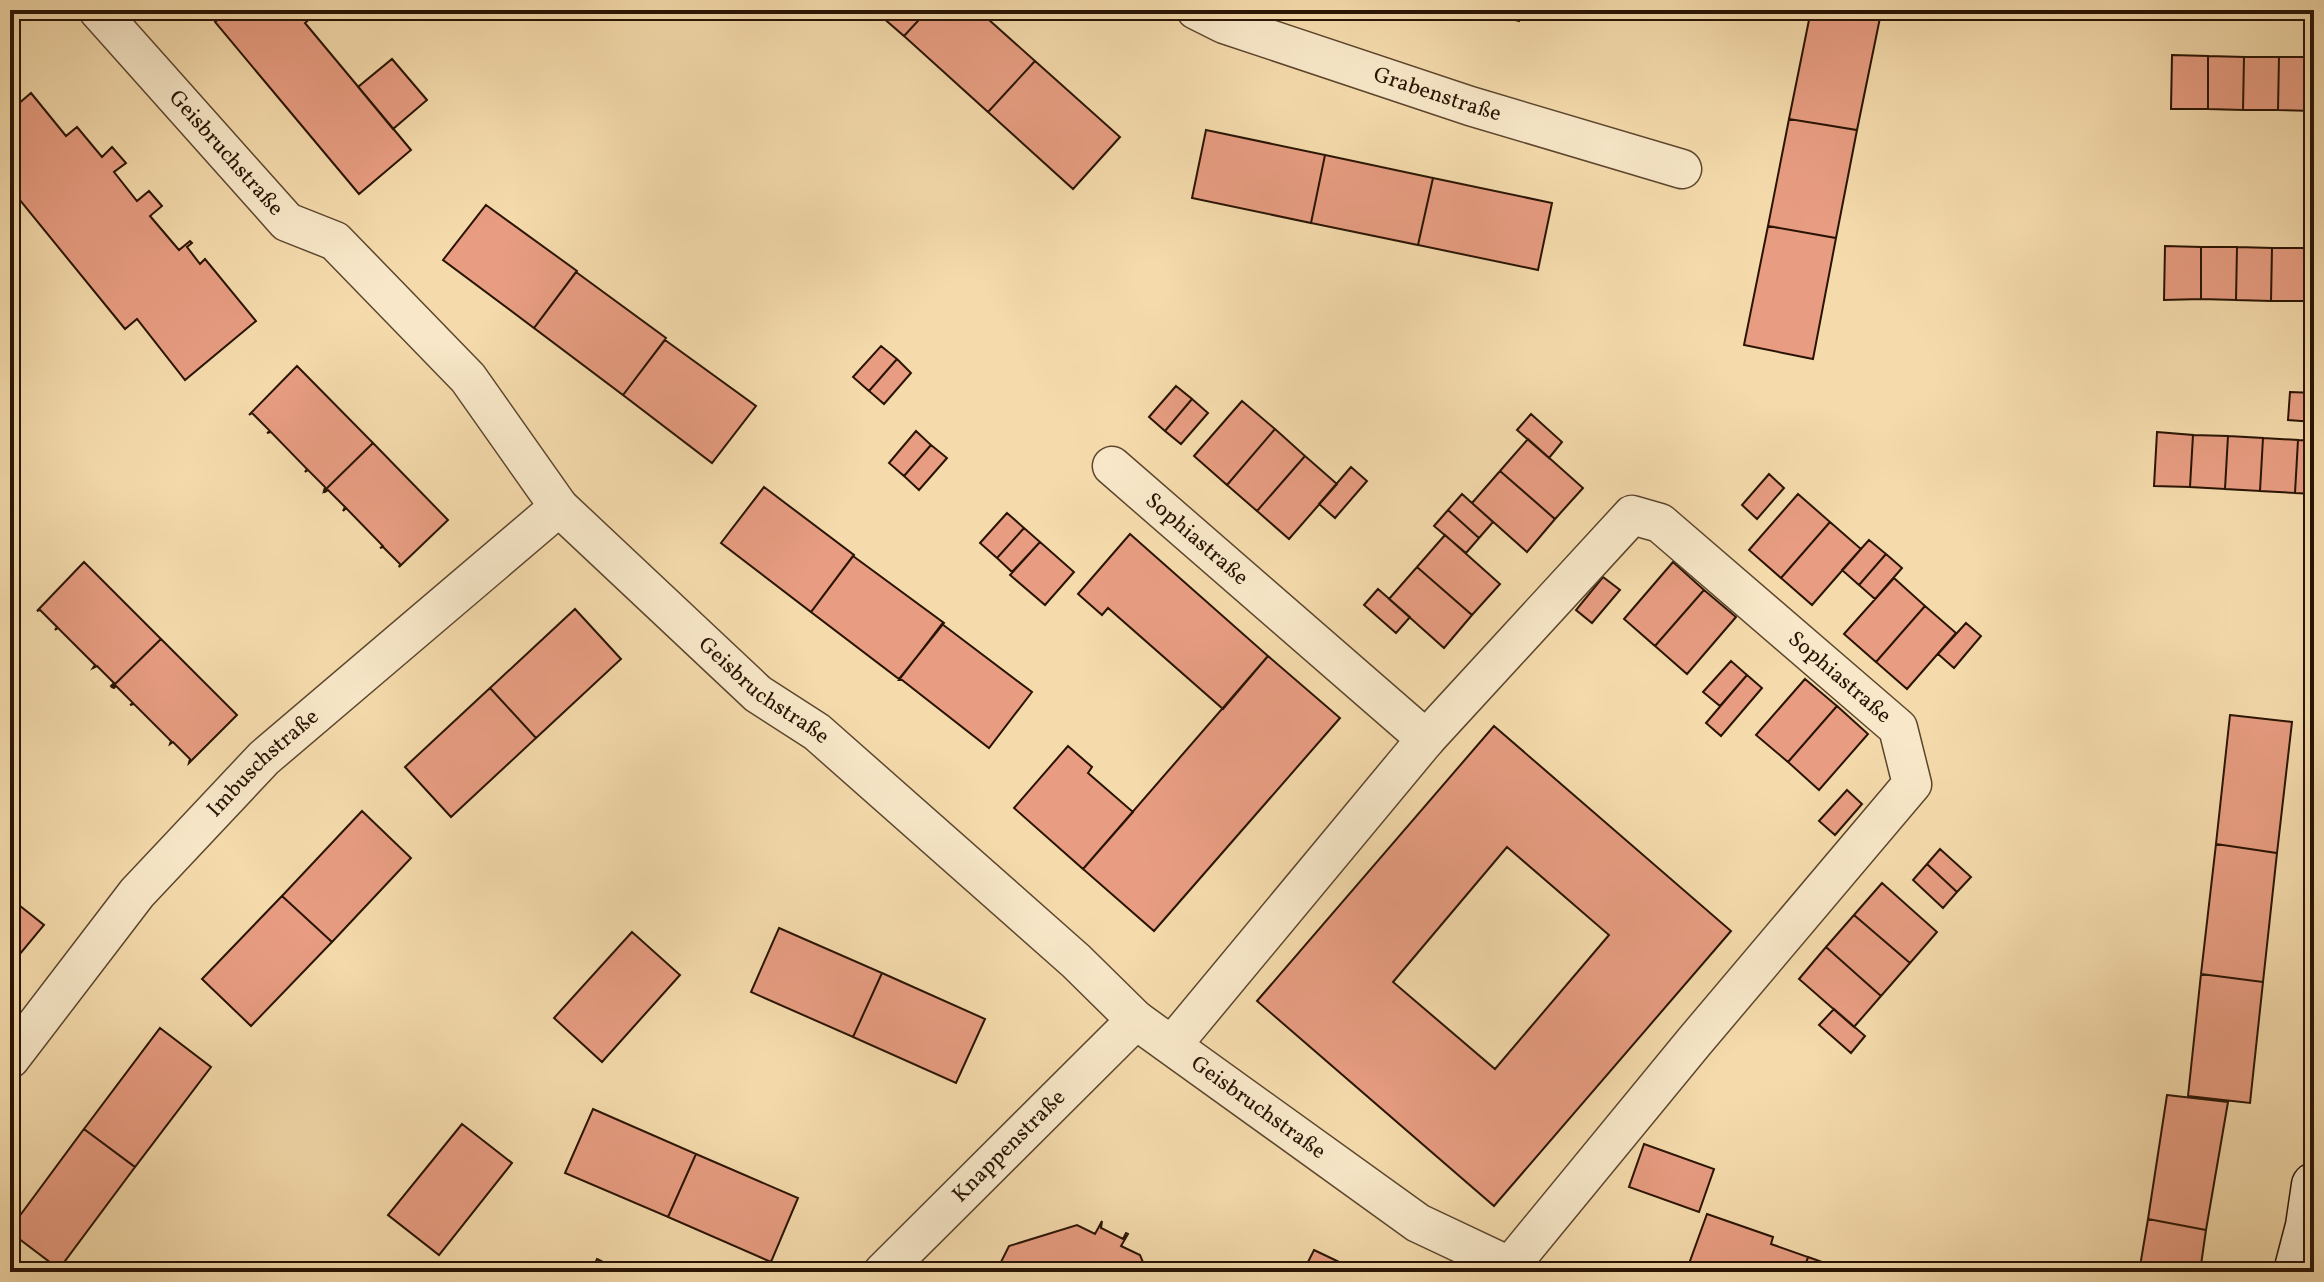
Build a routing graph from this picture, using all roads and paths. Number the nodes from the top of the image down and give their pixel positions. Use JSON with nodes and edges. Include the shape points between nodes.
{"nodes":[{"id":1,"x":98,"y":10,"type":"edge"},
{"id":2,"x":1196,"y":10,"type":"edge"},
{"id":3,"x":1682,"y":169,"type":"dead end"},
{"id":4,"x":1112,"y":466,"type":"dead end"},
{"id":5,"x":559,"y":507,"type":"junction"},
{"id":6,"x":1426,"y":739,"type":"junction"},
{"id":7,"x":1136,"y":1020,"type":"junction"},
{"id":8,"x":1172,"y":1045,"type":"junction"},
{"id":9,"x":10,"y":1059,"type":"edge"},
{"id":10,"x":2314,"y":1185,"type":"edge"},
{"id":11,"x":1516,"y":1269,"type":"edge"},
{"id":12,"x":883,"y":1272,"type":"edge"},
{"id":13,"x":2296,"y":1272,"type":"edge"}],
"edges":[{"from":1,"to":5,"type":"street","name":"Geisbruchstraße","via":[[287,222],[335,241],[468,378]]},
{"from":2,"to":3,"type":"street","name":"Grabenstraße","via":[[1470,106]]},
{"from":4,"to":6,"type":"street","name":"Sophiastraße"},
{"from":5,"to":7,"type":"street","name":"Geisbruchstraße","via":[[758,694],[817,732]]},
{"from":5,"to":9,"type":"street","name":"Imbuschstraße","via":[[264,758],[137,893]]},
{"from":6,"to":8,"type":"street","name":"Sophiastraße"},
{"from":6,"to":11,"type":"street","name":"Sophiastraße","via":[[1632,515],[1660,523],[1898,728],[1912,784],[1694,1042]]},
{"from":7,"to":8,"type":"street","name":"Geisbruchstraße"},
{"from":7,"to":12,"type":"street","name":"Knappenstraße"},
{"from":8,"to":11,"type":"street","name":"Geisbruchstraße","via":[[1418,1223]]},
{"from":10,"to":13,"type":"street"}]}
